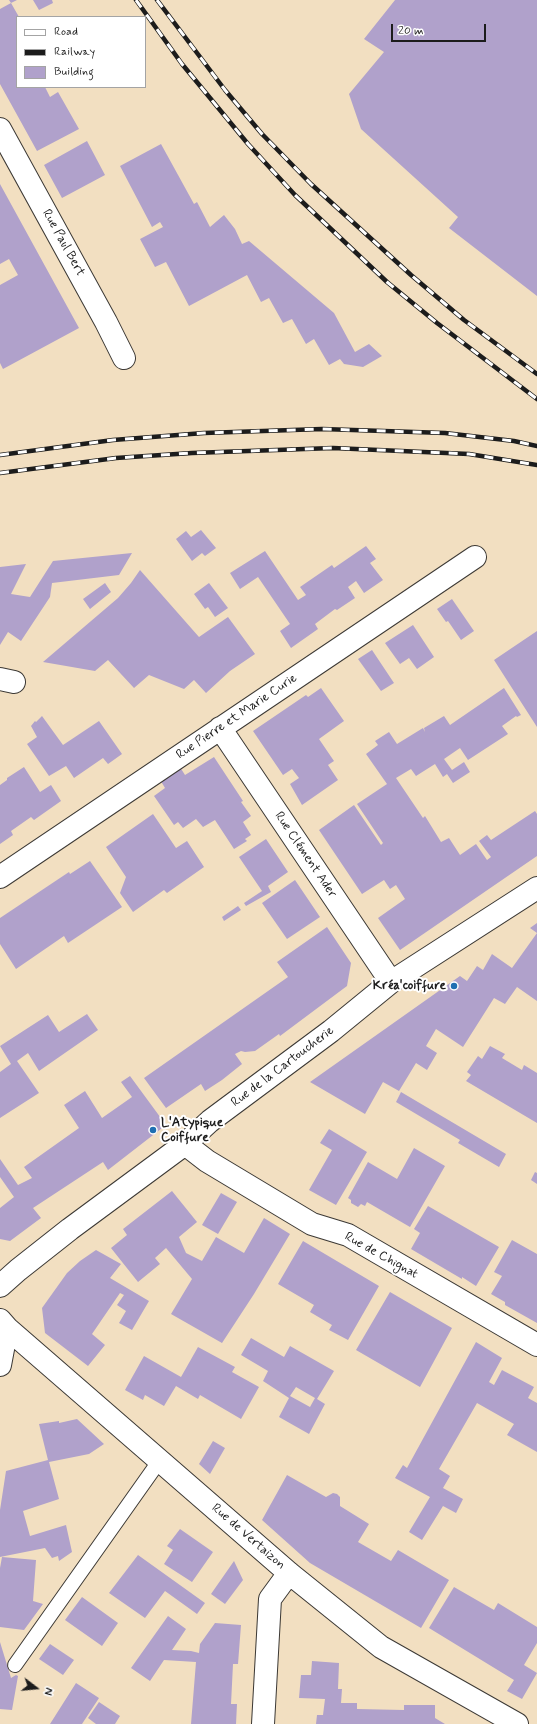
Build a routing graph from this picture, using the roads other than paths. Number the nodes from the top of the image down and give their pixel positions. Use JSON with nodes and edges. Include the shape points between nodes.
{"nodes":[{"id":1,"x":0,"y":129,"type":"edge"},
{"id":2,"x":124,"y":358,"type":"dead end"},
{"id":3,"x":475,"y":557,"type":"dead end"},
{"id":4,"x":220,"y":728,"type":"junction"},
{"id":5,"x":0,"y":877,"type":"edge"},
{"id":6,"x":537,"y":888,"type":"edge"},
{"id":7,"x":391,"y":982,"type":"junction"},
{"id":8,"x":185,"y":1144,"type":"junction"},
{"id":9,"x":0,"y":1286,"type":"edge"},
{"id":10,"x":3,"y":1324,"type":"edge"},
{"id":11,"x":537,"y":1345,"type":"edge"},
{"id":12,"x":0,"y":1365,"type":"edge"},
{"id":13,"x":160,"y":1460,"type":"junction"},
{"id":14,"x":289,"y":1573,"type":"junction"},
{"id":15,"x":15,"y":1666,"type":"dead end"},
{"id":16,"x":263,"y":1724,"type":"edge"},
{"id":17,"x":517,"y":1724,"type":"edge"}],
"edges":[{"from":1,"to":2,"type":"street","name":"Rue Paul Bert"},
{"from":3,"to":4,"type":"street","name":"Rue Pierre et Marie Curie"},
{"from":4,"to":5,"type":"street","name":"Rue Pierre et Marie Curie"},
{"from":4,"to":7,"type":"street","name":"Rue Clément Ader"},
{"from":6,"to":7,"type":"street","name":"Rue de la Cartoucherie"},
{"from":7,"to":8,"type":"street","name":"Rue de la Cartoucherie","via":[[332,1032],[210,1121]]},
{"from":8,"to":9,"type":"street","name":"Rue de la Cartoucherie"},
{"from":8,"to":11,"type":"street","name":"Rue de Chignat","via":[[207,1161],[312,1224],[348,1235]]},
{"from":10,"to":12,"type":"street"},
{"from":10,"to":13,"type":"street","name":"Rue de Vertaizon"},
{"from":13,"to":14,"type":"street","name":"Rue de Vertaizon"},
{"from":13,"to":15,"type":"lane"},
{"from":14,"to":16,"type":"street","via":[[270,1599]]},
{"from":14,"to":17,"type":"street","name":"Rue de Vertaizon","via":[[381,1647]]}]}
